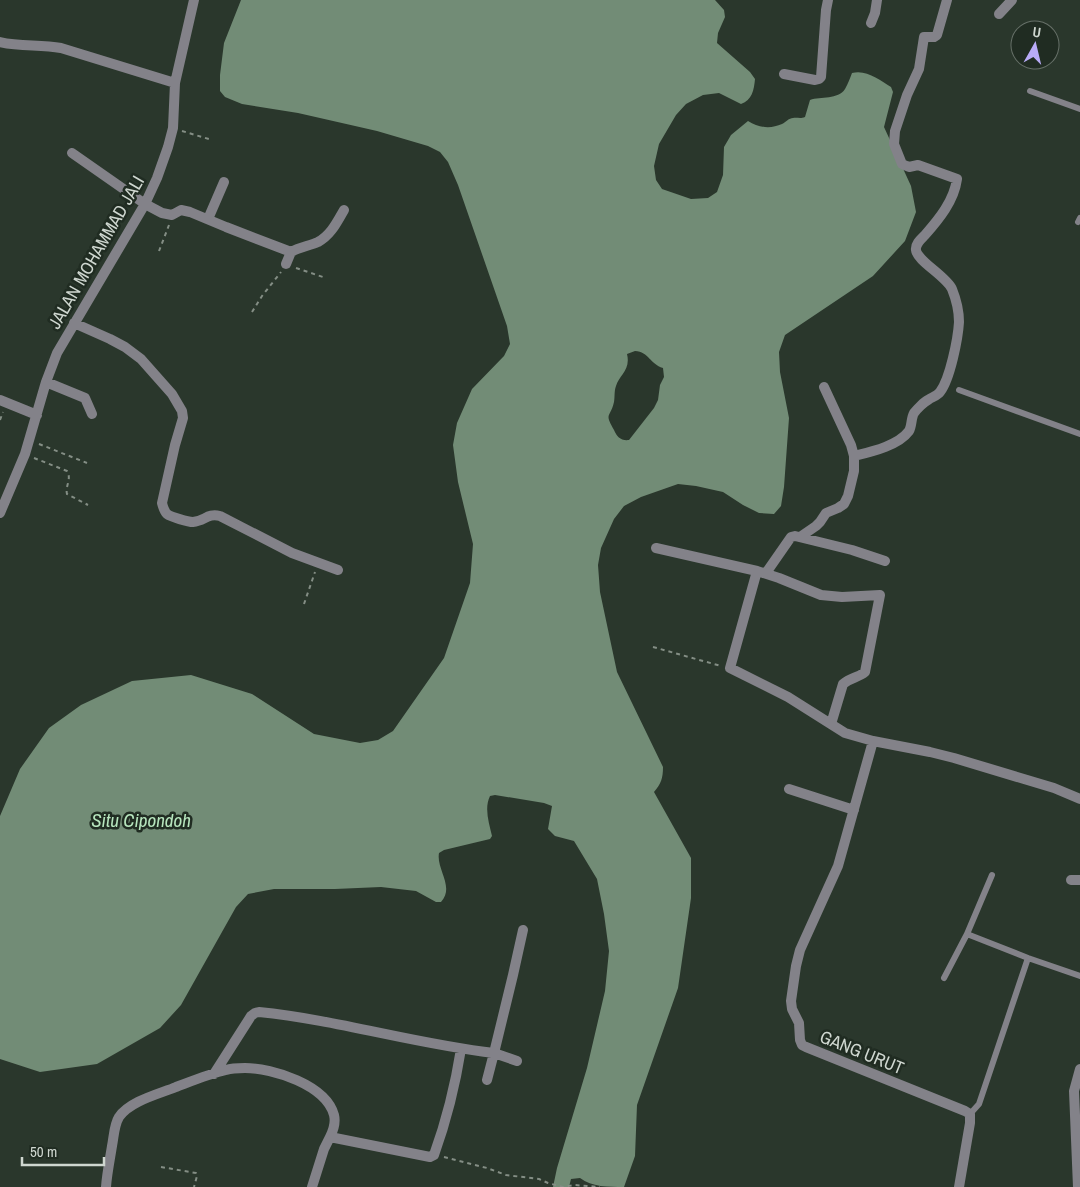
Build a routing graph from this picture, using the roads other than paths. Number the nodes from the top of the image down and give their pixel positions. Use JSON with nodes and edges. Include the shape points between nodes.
{"nodes":[{"id":1,"x":194,"y":0,"type":"edge"},
{"id":2,"x":828,"y":0,"type":"edge"},
{"id":3,"x":877,"y":0,"type":"edge"},
{"id":4,"x":946,"y":0,"type":"edge"},
{"id":5,"x":1012,"y":0,"type":"edge"},
{"id":6,"x":999,"y":14,"type":"dead end"},
{"id":7,"x":871,"y":23,"type":"dead end"},
{"id":8,"x":0,"y":42,"type":"edge"},
{"id":9,"x":784,"y":74,"type":"dead end"},
{"id":10,"x":175,"y":83,"type":"junction"},
{"id":11,"x":1030,"y":90,"type":"dead end"},
{"id":12,"x":1080,"y":109,"type":"edge"},
{"id":13,"x":72,"y":153,"type":"dead end"},
{"id":14,"x":224,"y":182,"type":"dead end"},
{"id":15,"x":145,"y":204,"type":"junction"},
{"id":16,"x":344,"y":210,"type":"dead end"},
{"id":17,"x":208,"y":219,"type":"junction"},
{"id":18,"x":291,"y":252,"type":"junction"},
{"id":19,"x":286,"y":264,"type":"road end"},
{"id":20,"x":74,"y":323,"type":"junction"},
{"id":21,"x":46,"y":382,"type":"junction"},
{"id":22,"x":824,"y":387,"type":"dead end"},
{"id":23,"x":959,"y":390,"type":"dead end"},
{"id":24,"x":0,"y":400,"type":"edge"},
{"id":25,"x":92,"y":414,"type":"dead end"},
{"id":26,"x":37,"y":415,"type":"junction"},
{"id":27,"x":1080,"y":434,"type":"edge"},
{"id":28,"x":854,"y":456,"type":"junction"},
{"id":29,"x":0,"y":513,"type":"edge"},
{"id":30,"x":800,"y":537,"type":"junction"},
{"id":31,"x":656,"y":548,"type":"dead end"},
{"id":32,"x":885,"y":561,"type":"dead end"},
{"id":33,"x":338,"y":570,"type":"dead end"},
{"id":34,"x":762,"y":572,"type":"junction"},
{"id":35,"x":831,"y":724,"type":"junction"},
{"id":36,"x":873,"y":742,"type":"junction"},
{"id":37,"x":789,"y":789,"type":"dead end"},
{"id":38,"x":1080,"y":800,"type":"edge"},
{"id":39,"x":854,"y":810,"type":"junction"},
{"id":40,"x":992,"y":875,"type":"dead end"},
{"id":41,"x":522,"y":930,"type":"dead end"},
{"id":42,"x":967,"y":934,"type":"junction"},
{"id":43,"x":1028,"y":958,"type":"junction"},
{"id":44,"x":1080,"y":976,"type":"edge"},
{"id":45,"x":944,"y":978,"type":"dead end"},
{"id":46,"x":461,"y":1049,"type":"junction"},
{"id":47,"x":494,"y":1053,"type":"junction"},
{"id":48,"x":517,"y":1061,"type":"dead end"},
{"id":49,"x":1080,"y":1069,"type":"edge"},
{"id":50,"x":214,"y":1074,"type":"junction"},
{"id":51,"x":488,"y":1080,"type":"dead end"},
{"id":52,"x":970,"y":1114,"type":"junction"},
{"id":53,"x":330,"y":1137,"type":"junction"},
{"id":54,"x":106,"y":1187,"type":"edge"},
{"id":55,"x":312,"y":1187,"type":"edge"},
{"id":56,"x":959,"y":1187,"type":"edge"},
{"id":57,"x":1078,"y":1187,"type":"edge"}],
"edges":[{"from":1,"to":10,"type":"street","name":"JALAN MOHAMMAD JALI"},
{"from":2,"to":9,"type":"street","via":[[821,77],[815,80]]},
{"from":3,"to":7,"type":"street"},
{"from":4,"to":28,"type":"street","via":[[937,35],[924,37],[919,69],[895,131],[894,144],[902,164],[909,167],[918,165],[957,179],[949,203],[916,250],[951,287],[959,322],[954,353],[940,394],[927,400],[914,413],[909,431],[896,441]]},
{"from":5,"to":6,"type":"street"},
{"from":8,"to":10,"type":"street","via":[[61,48]]},
{"from":10,"to":15,"type":"street","name":"JALAN MOHAMMAD JALI","via":[[168,147]]},
{"from":11,"to":12,"type":"lane"},
{"from":13,"to":15,"type":"street"},
{"from":14,"to":17,"type":"street"},
{"from":15,"to":17,"type":"street","via":[[162,213],[172,215],[181,210]]},
{"from":15,"to":20,"type":"street","name":"JALAN MOHAMMAD JALI"},
{"from":16,"to":18,"type":"street","via":[[326,236]]},
{"from":17,"to":18,"type":"street"},
{"from":18,"to":19,"type":"street"},
{"from":20,"to":21,"type":"street","name":"JALAN MOHAMMAD JALI","via":[[57,352]]},
{"from":20,"to":33,"type":"street","via":[[125,347],[141,359],[172,394],[182,411],[162,503],[168,515],[191,522],[211,515],[220,516],[292,553]]},
{"from":21,"to":25,"type":"street","via":[[85,398]]},
{"from":21,"to":26,"type":"street","name":"JALAN MOHAMMAD JALI"},
{"from":22,"to":28,"type":"street"},
{"from":23,"to":27,"type":"lane"},
{"from":24,"to":26,"type":"street"},
{"from":26,"to":29,"type":"street","name":"JALAN MOHAMMAD JALI","via":[[25,454]]},
{"from":28,"to":30,"type":"street","via":[[854,470],[844,504],[826,512],[816,526]]},
{"from":30,"to":32,"type":"street"},
{"from":30,"to":34,"type":"street","via":[[791,537]]},
{"from":31,"to":34,"type":"street"},
{"from":34,"to":35,"type":"street","via":[[730,668],[788,697]]},
{"from":34,"to":35,"type":"street","via":[[821,595],[880,595],[865,672],[843,684]]},
{"from":35,"to":36,"type":"street","via":[[845,733]]},
{"from":36,"to":38,"type":"street","via":[[954,758],[1054,788]]},
{"from":36,"to":39,"type":"street","name":"GANG URUT"},
{"from":37,"to":39,"type":"street"},
{"from":39,"to":52,"type":"street","name":"GANG URUT","via":[[838,866],[797,958],[791,1001],[799,1023],[800,1040],[806,1047]]},
{"from":40,"to":42,"type":"lane"},
{"from":41,"to":47,"type":"street"},
{"from":42,"to":43,"type":"lane"},
{"from":42,"to":45,"type":"lane"},
{"from":43,"to":44,"type":"lane"},
{"from":43,"to":52,"type":"lane","via":[[979,1104]]},
{"from":46,"to":47,"type":"street"},
{"from":46,"to":50,"type":"street","via":[[259,1012],[251,1016]]},
{"from":46,"to":53,"type":"street","via":[[444,1127],[432,1156]]},
{"from":47,"to":48,"type":"street"},
{"from":47,"to":51,"type":"street"},
{"from":49,"to":57,"type":"street","via":[[1074,1091]]},
{"from":50,"to":53,"type":"street","via":[[228,1069],[264,1070],[310,1087],[330,1106],[334,1116],[334,1130]]},
{"from":50,"to":54,"type":"street","via":[[143,1099],[120,1115],[115,1125]]},
{"from":52,"to":56,"type":"street"},
{"from":53,"to":55,"type":"street"}]}
